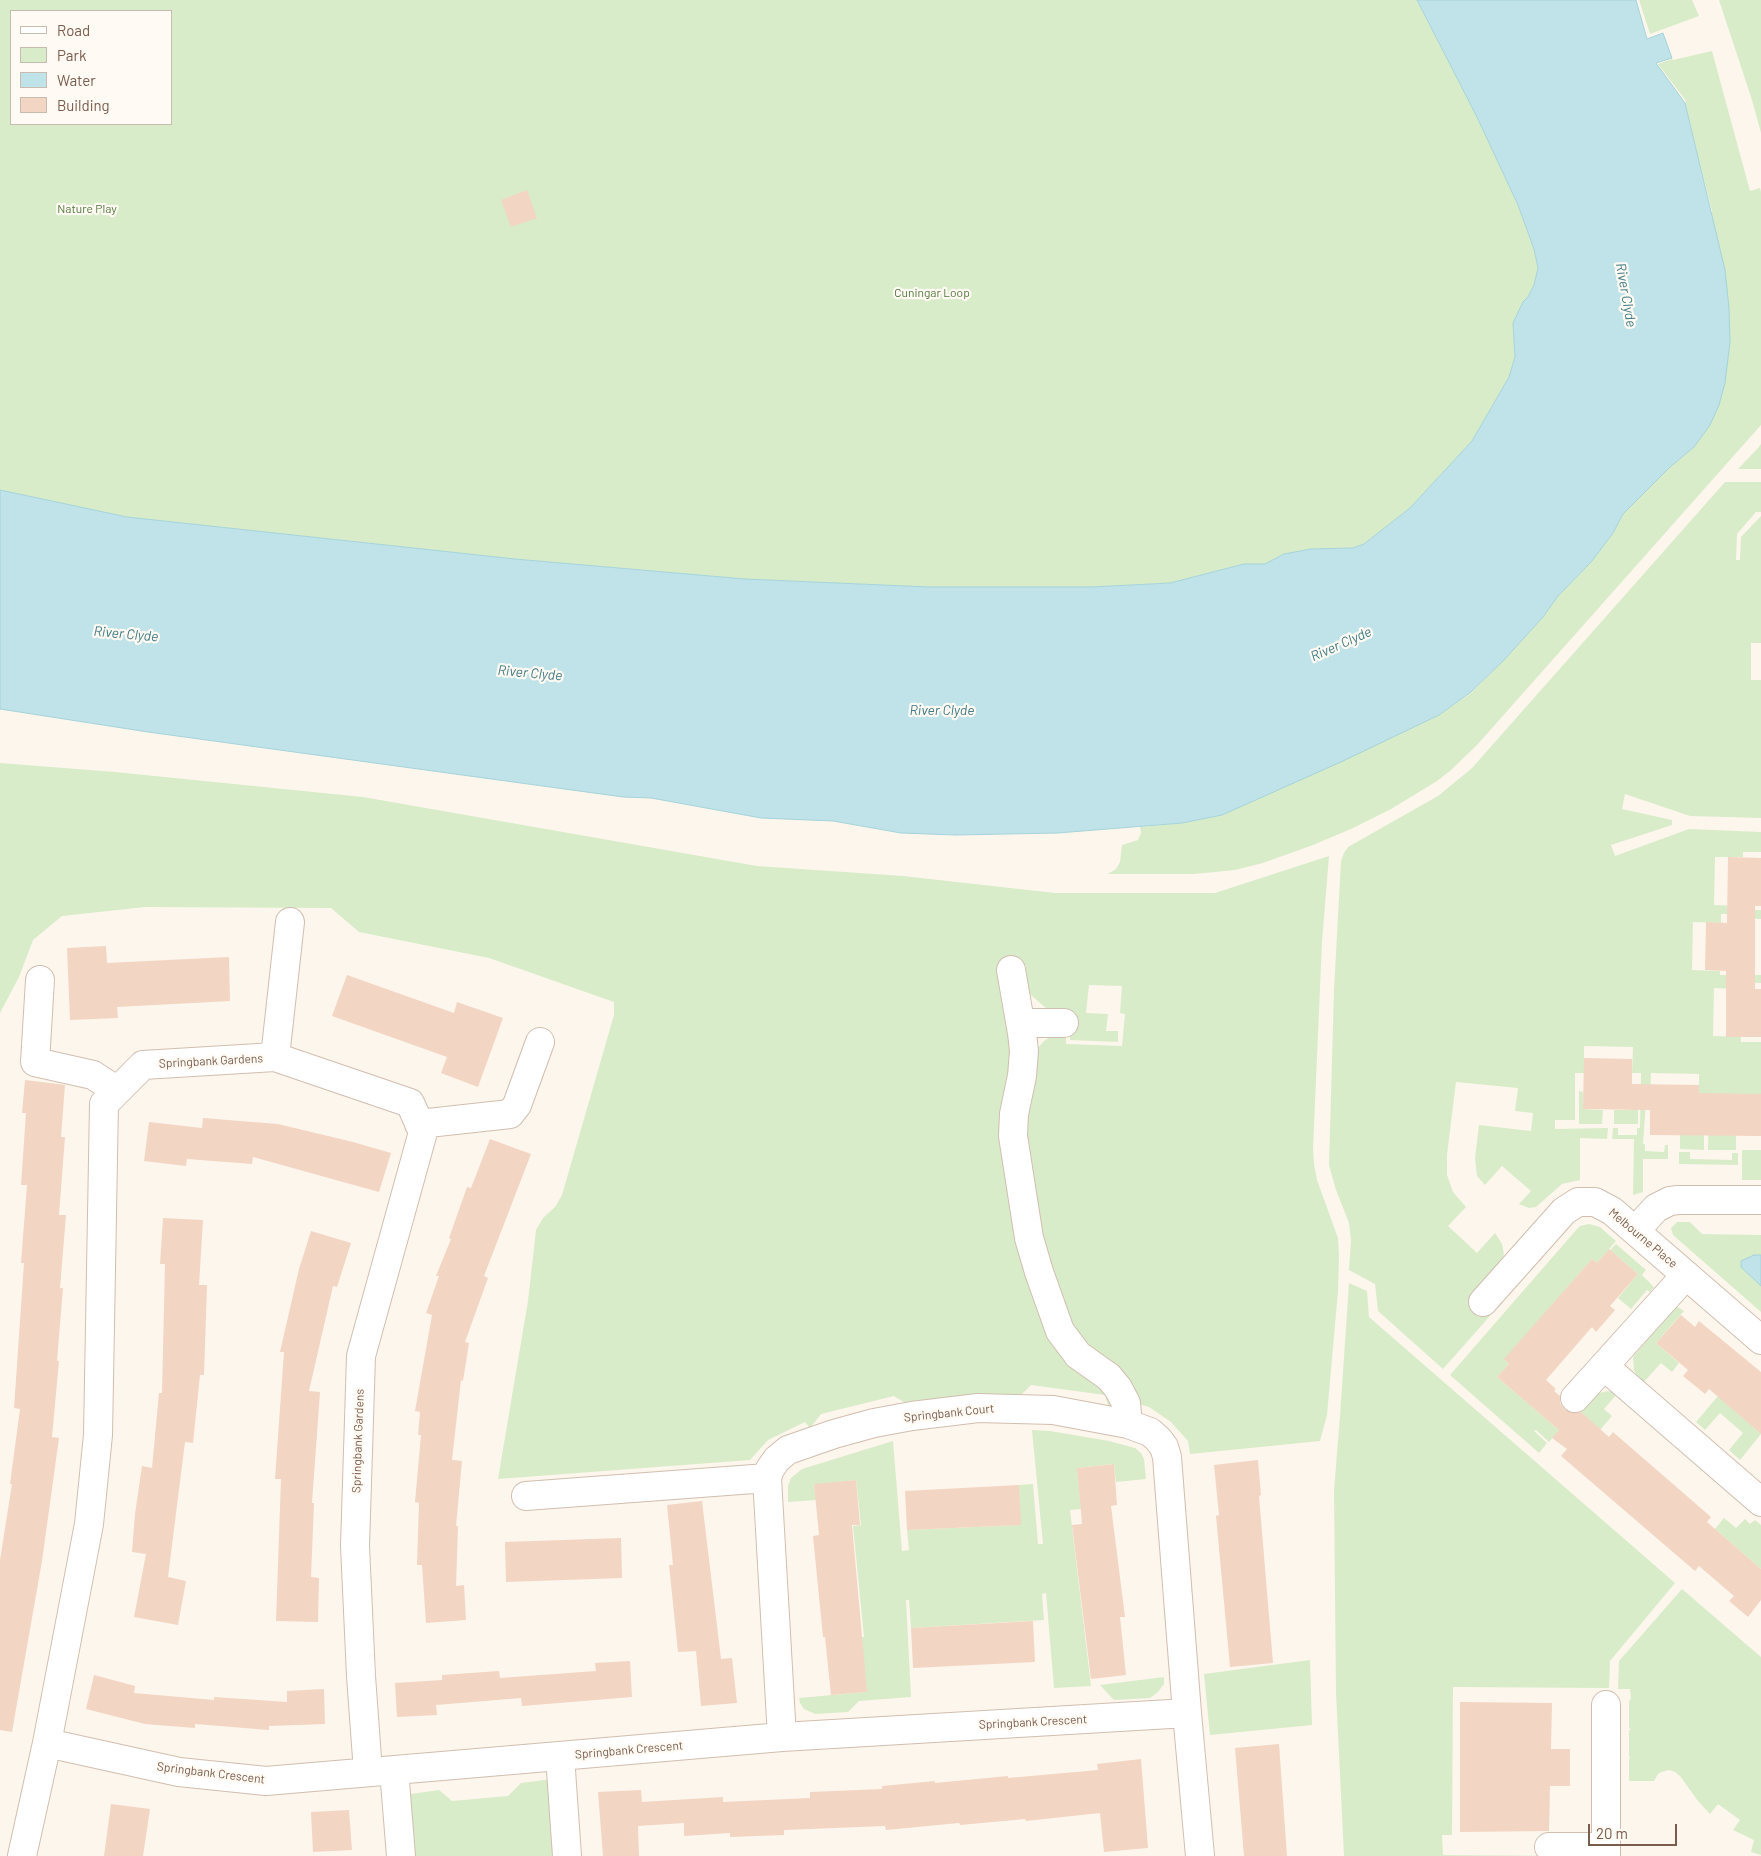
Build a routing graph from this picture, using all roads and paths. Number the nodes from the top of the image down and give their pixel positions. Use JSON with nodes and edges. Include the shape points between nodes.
{"nodes":[{"id":1,"x":290,"y":922,"type":"dead end"},
{"id":2,"x":1011,"y":970,"type":"dead end"},
{"id":3,"x":40,"y":980,"type":"dead end"},
{"id":4,"x":1021,"y":1023,"type":"junction"},
{"id":5,"x":1064,"y":1023,"type":"dead end"},
{"id":6,"x":540,"y":1042,"type":"dead end"},
{"id":7,"x":275,"y":1058,"type":"junction"},
{"id":8,"x":116,"y":1090,"type":"junction"},
{"id":9,"x":419,"y":1124,"type":"junction"},
{"id":10,"x":1761,"y":1200,"type":"edge"},
{"id":11,"x":1635,"y":1231,"type":"junction"},
{"id":12,"x":1686,"y":1275,"type":"junction"},
{"id":13,"x":1483,"y":1302,"type":"dead end"},
{"id":14,"x":1761,"y":1340,"type":"edge"},
{"id":15,"x":1605,"y":1366,"type":"junction"},
{"id":16,"x":1575,"y":1398,"type":"dead end"},
{"id":17,"x":1128,"y":1424,"type":"junction"},
{"id":18,"x":767,"y":1478,"type":"junction"},
{"id":19,"x":526,"y":1496,"type":"dead end"},
{"id":20,"x":1761,"y":1502,"type":"edge"},
{"id":21,"x":1606,"y":1705,"type":"dead end"},
{"id":22,"x":1187,"y":1713,"type":"junction"},
{"id":23,"x":782,"y":1737,"type":"junction"},
{"id":24,"x":47,"y":1743,"type":"junction"},
{"id":25,"x":560,"y":1756,"type":"junction"},
{"id":26,"x":381,"y":1771,"type":"junction"},
{"id":27,"x":1549,"y":1847,"type":"dead end"},
{"id":28,"x":1606,"y":1851,"type":"edge"},
{"id":29,"x":22,"y":1856,"type":"edge"},
{"id":30,"x":401,"y":1856,"type":"edge"},
{"id":31,"x":566,"y":1856,"type":"edge"},
{"id":32,"x":1200,"y":1856,"type":"edge"}],
"edges":[{"from":1,"to":7,"type":"street"},
{"from":2,"to":4,"type":"street"},
{"from":3,"to":8,"type":"street","via":[[35,1062],[93,1075]]},
{"from":4,"to":5,"type":"street"},
{"from":4,"to":17,"type":"street","via":[[1023,1064],[1013,1136],[1039,1272],[1060,1331],[1078,1355],[1109,1377],[1118,1388],[1126,1403]]},
{"from":6,"to":9,"type":"street","via":[[517,1105],[510,1114]]},
{"from":7,"to":8,"type":"street","name":"Springbank Gardens","via":[[143,1065]]},
{"from":7,"to":9,"type":"street","name":"Springbank Gardens","via":[[410,1103]]},
{"from":8,"to":24,"type":"street","name":"Springbank Gardens","via":[[104,1104],[98,1435],[89,1524]]},
{"from":9,"to":26,"type":"street","name":"Springbank Gardens","via":[[423,1132],[361,1356],[355,1546],[361,1676]]},
{"from":10,"to":11,"type":"street","via":[[1670,1201],[1656,1208]]},
{"from":11,"to":12,"type":"street","name":"Melbourne Place"},
{"from":11,"to":13,"type":"street","name":"Melbourne Place","via":[[1603,1206],[1595,1202],[1578,1202],[1564,1211]]},
{"from":12,"to":14,"type":"street","name":"Melbourne Place"},
{"from":12,"to":15,"type":"street"},
{"from":15,"to":16,"type":"street"},
{"from":15,"to":20,"type":"street"},
{"from":17,"to":18,"type":"street","name":"Springbank Court","via":[[1053,1410],[1016,1408],[978,1408],[922,1415],[874,1424],[788,1450],[770,1468]]},
{"from":17,"to":22,"type":"street","name":"Springbank Court","via":[[1150,1432],[1164,1448],[1167,1457]]},
{"from":18,"to":19,"type":"street"},
{"from":18,"to":23,"type":"street"},
{"from":21,"to":28,"type":"street"},
{"from":22,"to":23,"type":"street","name":"Springbank Crescent"},
{"from":22,"to":32,"type":"street"},
{"from":23,"to":25,"type":"street","name":"Springbank Crescent"},
{"from":24,"to":26,"type":"street","name":"Springbank Crescent","via":[[179,1772],[266,1781]]},
{"from":24,"to":29,"type":"street"},
{"from":25,"to":26,"type":"street","name":"Springbank Crescent"},
{"from":25,"to":31,"type":"street"},
{"from":26,"to":30,"type":"street","name":"Springbank Gardens"},
{"from":27,"to":28,"type":"street"}]}
